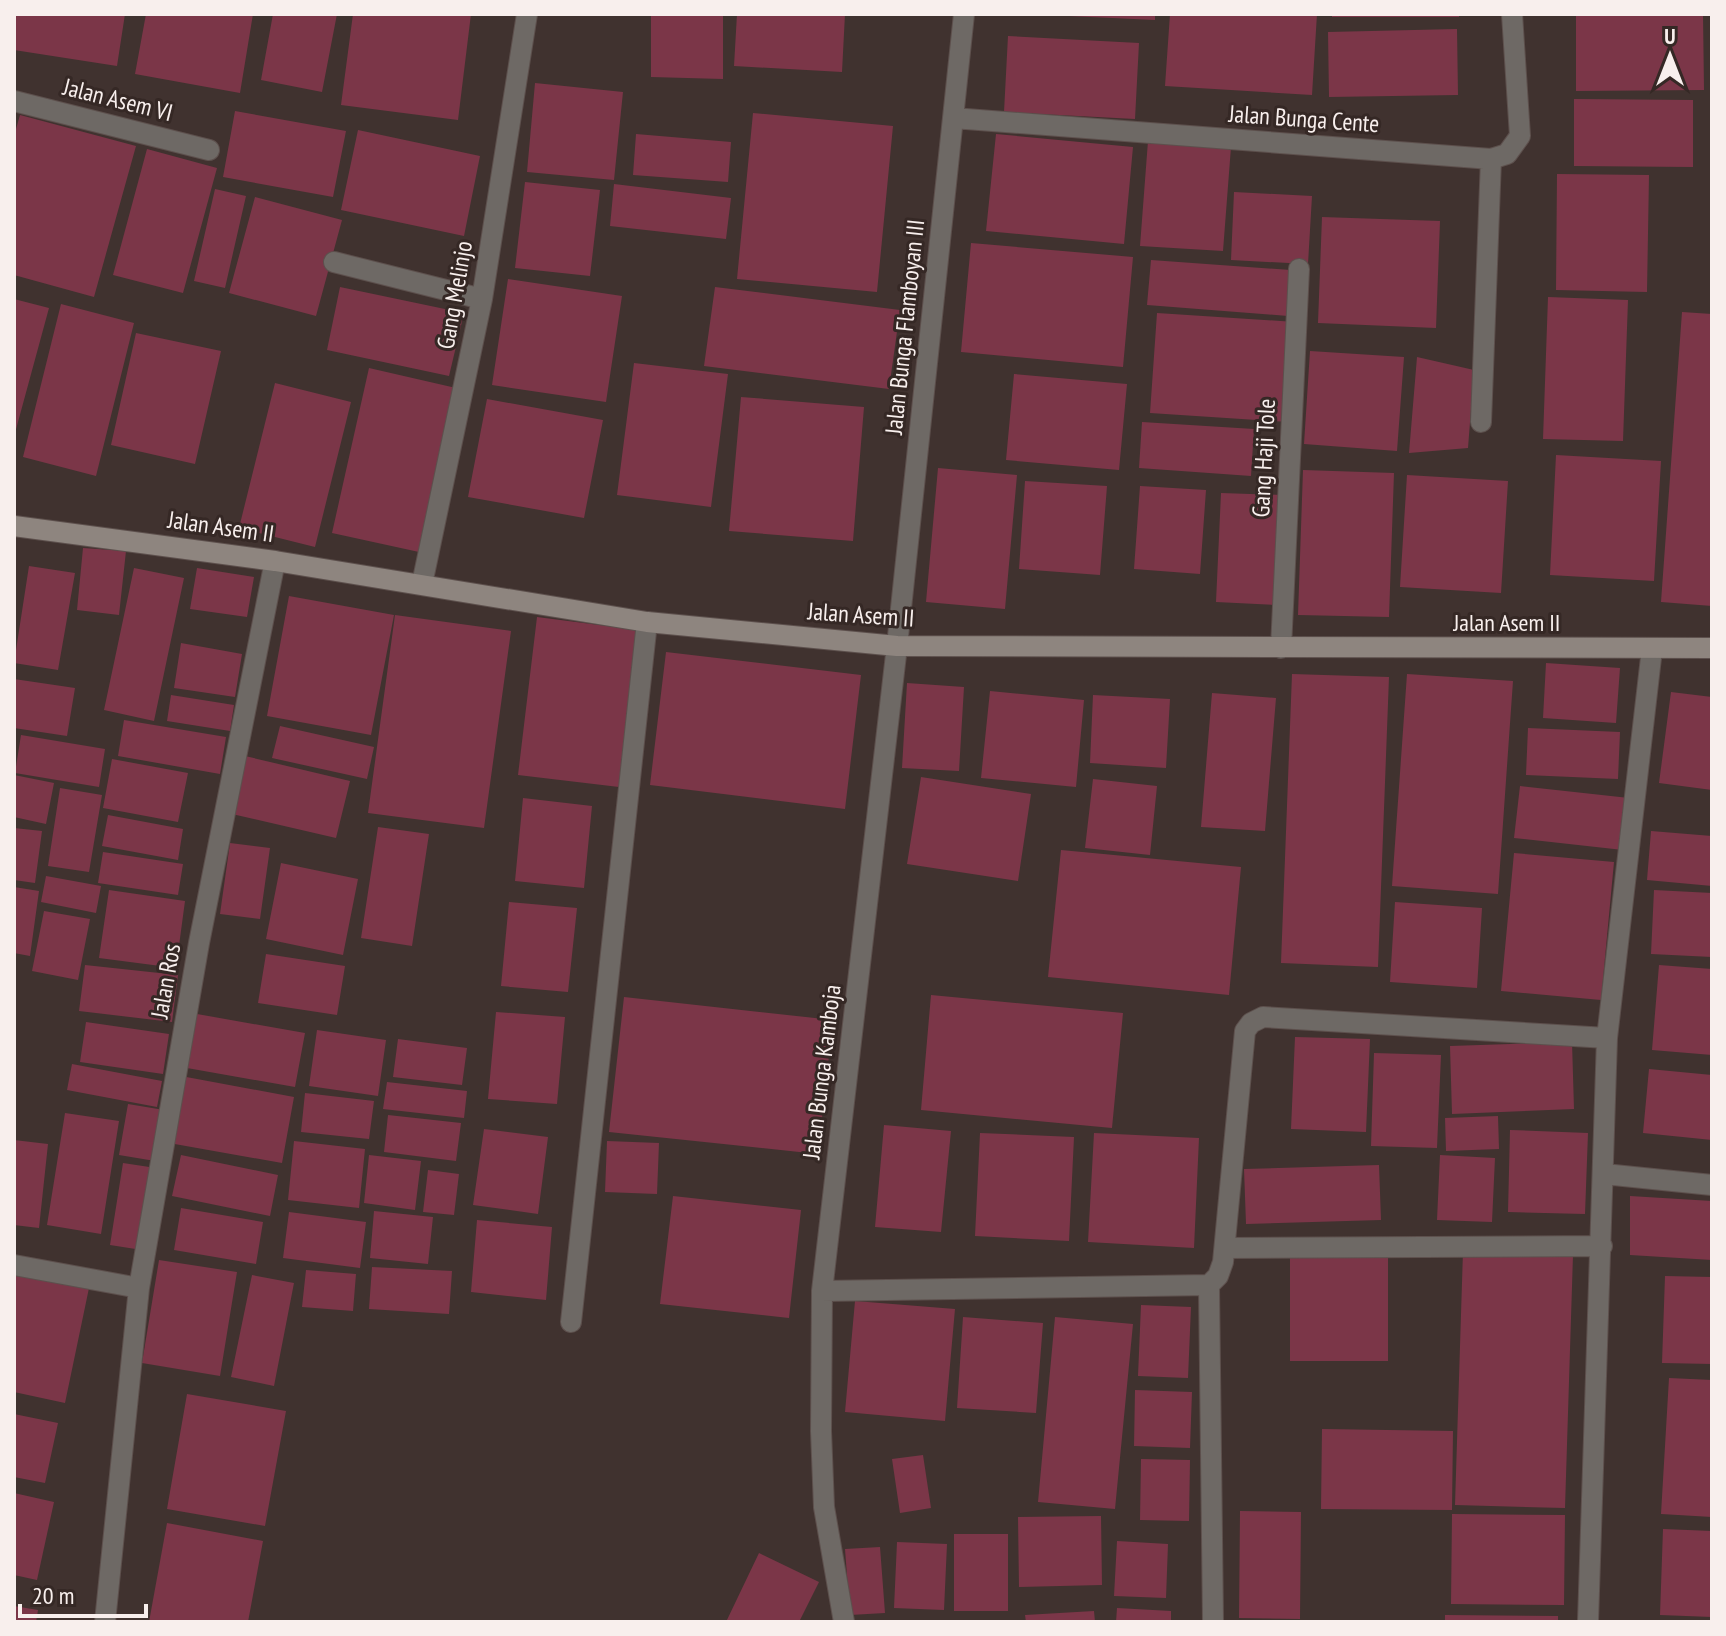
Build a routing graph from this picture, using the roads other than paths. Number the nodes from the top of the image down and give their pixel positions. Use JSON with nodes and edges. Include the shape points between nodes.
{"nodes":[{"id":1,"x":527,"y":14,"type":"edge"},
{"id":2,"x":964,"y":14,"type":"edge"},
{"id":3,"x":1512,"y":14,"type":"edge"},
{"id":4,"x":14,"y":101,"type":"edge"},
{"id":5,"x":953,"y":118,"type":"junction"},
{"id":6,"x":209,"y":150,"type":"dead end"},
{"id":7,"x":1491,"y":159,"type":"junction"},
{"id":8,"x":334,"y":262,"type":"dead end"},
{"id":9,"x":1299,"y":269,"type":"dead end"},
{"id":10,"x":482,"y":299,"type":"junction"},
{"id":11,"x":1481,"y":422,"type":"dead end"},
{"id":12,"x":14,"y":526,"type":"edge"},
{"id":13,"x":275,"y":561,"type":"junction"},
{"id":14,"x":422,"y":584,"type":"junction"},
{"id":15,"x":647,"y":622,"type":"junction"},
{"id":16,"x":897,"y":646,"type":"junction"},
{"id":17,"x":1281,"y":648,"type":"junction"},
{"id":18,"x":1712,"y":648,"type":"edge"},
{"id":19,"x":1652,"y":649,"type":"junction"},
{"id":20,"x":1607,"y":1038,"type":"junction"},
{"id":21,"x":1604,"y":1174,"type":"junction"},
{"id":22,"x":1712,"y":1185,"type":"edge"},
{"id":23,"x":1602,"y":1246,"type":"junction"},
{"id":24,"x":1225,"y":1248,"type":"junction"},
{"id":25,"x":14,"y":1265,"type":"edge"},
{"id":26,"x":1209,"y":1285,"type":"junction"},
{"id":27,"x":139,"y":1288,"type":"junction"},
{"id":28,"x":822,"y":1291,"type":"junction"},
{"id":29,"x":571,"y":1322,"type":"dead end"},
{"id":30,"x":105,"y":1622,"type":"edge"},
{"id":31,"x":844,"y":1622,"type":"edge"},
{"id":32,"x":1213,"y":1622,"type":"edge"},
{"id":33,"x":1588,"y":1622,"type":"edge"}],
"edges":[{"from":1,"to":10,"type":"street","name":"Gang Melinjo"},
{"from":2,"to":5,"type":"street","name":"Jalan Bunga Flamboyan III"},
{"from":3,"to":7,"type":"street","via":[[1520,136],[1507,154]]},
{"from":4,"to":6,"type":"street","name":"Jalan Asem VI"},
{"from":5,"to":7,"type":"street","name":"Jalan Bunga Cente"},
{"from":5,"to":16,"type":"street","name":"Jalan Bunga Flamboyan III"},
{"from":7,"to":11,"type":"street"},
{"from":8,"to":10,"type":"street"},
{"from":9,"to":17,"type":"street","name":"Gang Haji Tole"},
{"from":10,"to":14,"type":"street","name":"Gang Melinjo"},
{"from":12,"to":13,"type":"street","name":"Jalan Asem II"},
{"from":13,"to":14,"type":"street","name":"Jalan Asem II"},
{"from":13,"to":27,"type":"street","name":"Jalan Ros","via":[[199,943]]},
{"from":14,"to":15,"type":"street","name":"Jalan Asem II"},
{"from":15,"to":16,"type":"street","name":"Jalan Asem II"},
{"from":15,"to":29,"type":"street"},
{"from":16,"to":17,"type":"street","name":"Jalan Asem II"},
{"from":16,"to":28,"type":"street","name":"Jalan Bunga Kamboja"},
{"from":17,"to":19,"type":"street","name":"Jalan Asem II"},
{"from":18,"to":19,"type":"street","name":"Jalan Asem II"},
{"from":19,"to":20,"type":"street"},
{"from":20,"to":21,"type":"street"},
{"from":20,"to":24,"type":"street","via":[[1263,1017],[1251,1023],[1243,1042]]},
{"from":21,"to":22,"type":"street"},
{"from":21,"to":23,"type":"street"},
{"from":23,"to":24,"type":"street"},
{"from":23,"to":33,"type":"street"},
{"from":24,"to":26,"type":"street","via":[[1218,1276]]},
{"from":25,"to":27,"type":"street"},
{"from":26,"to":28,"type":"street"},
{"from":26,"to":32,"type":"street"},
{"from":27,"to":30,"type":"street","name":"Jalan Ros"},
{"from":28,"to":31,"type":"street","name":"Jalan Bunga Kamboja","via":[[824,1507]]}]}
